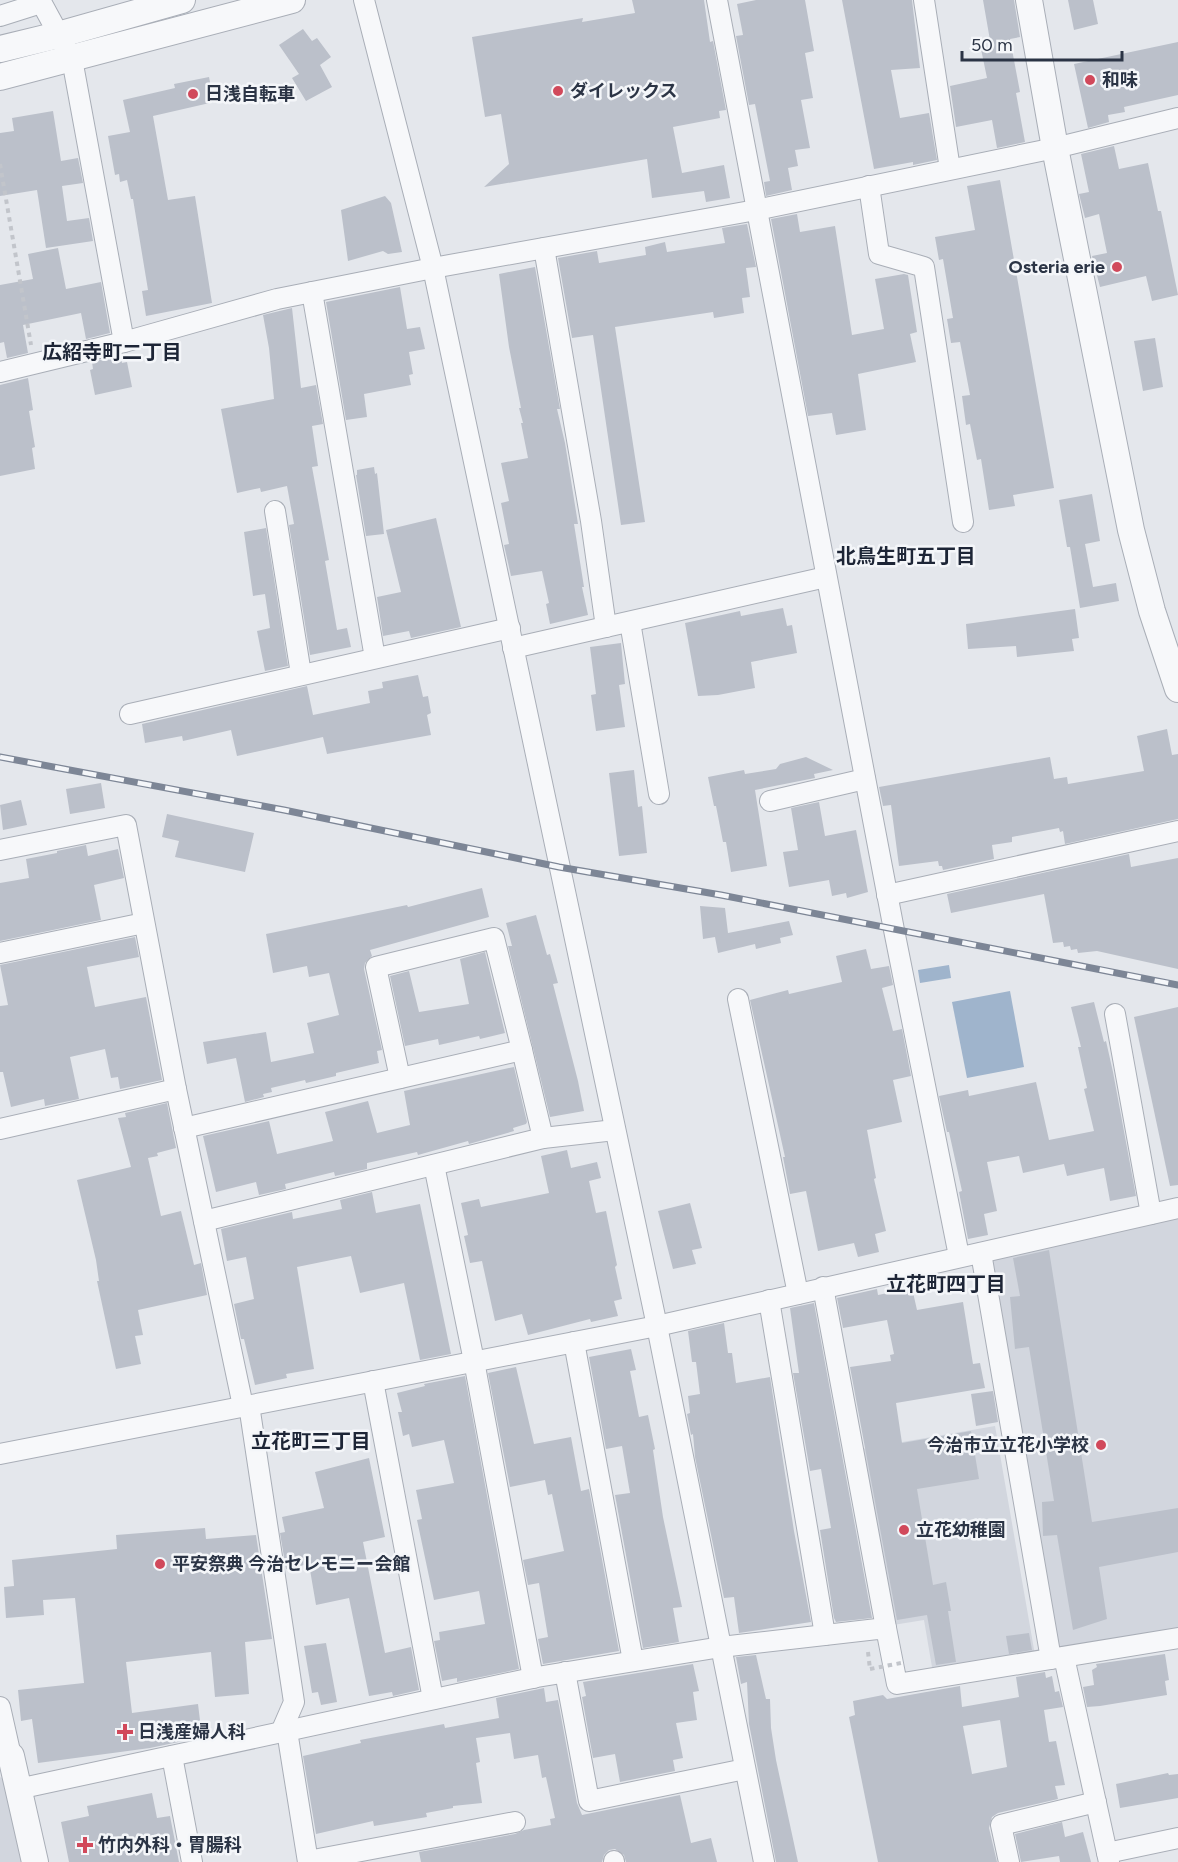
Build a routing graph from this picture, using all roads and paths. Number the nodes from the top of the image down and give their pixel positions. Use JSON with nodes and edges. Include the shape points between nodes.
{"nodes":[{"id":1,"x":182,"y":0,"type":"edge"},
{"id":2,"x":292,"y":0,"type":"edge"},
{"id":3,"x":364,"y":0,"type":"edge"},
{"id":4,"x":717,"y":0,"type":"edge"},
{"id":5,"x":924,"y":0,"type":"edge"},
{"id":6,"x":1029,"y":0,"type":"edge"},
{"id":7,"x":40,"y":2,"type":"edge"},
{"id":8,"x":0,"y":16,"type":"edge"},
{"id":9,"x":58,"y":35,"type":"junction"},
{"id":10,"x":0,"y":49,"type":"edge"},
{"id":11,"x":72,"y":59,"type":"junction"},
{"id":12,"x":0,"y":77,"type":"edge"},
{"id":13,"x":1178,"y":118,"type":"edge"},
{"id":14,"x":1055,"y":148,"type":"junction"},
{"id":15,"x":0,"y":164,"type":"edge"},
{"id":16,"x":950,"y":169,"type":"junction"},
{"id":17,"x":869,"y":186,"type":"junction"},
{"id":18,"x":756,"y":210,"type":"junction"},
{"id":19,"x":544,"y":248,"type":"junction"},
{"id":20,"x":433,"y":268,"type":"junction"},
{"id":21,"x":312,"y":292,"type":"junction"},
{"id":22,"x":124,"y":342,"type":"junction"},
{"id":23,"x":34,"y":364,"type":"junction"},
{"id":24,"x":0,"y":372,"type":"edge"},
{"id":25,"x":275,"y":511,"type":"dead end"},
{"id":26,"x":963,"y":522,"type":"dead end"},
{"id":27,"x":826,"y":577,"type":"junction"},
{"id":28,"x":630,"y":622,"type":"junction"},
{"id":29,"x":606,"y":627,"type":"junction"},
{"id":30,"x":510,"y":628,"type":"junction"},
{"id":31,"x":513,"y":648,"type":"junction"},
{"id":32,"x":375,"y":658,"type":"junction"},
{"id":33,"x":301,"y":674,"type":"junction"},
{"id":34,"x":1178,"y":689,"type":"edge"},
{"id":35,"x":130,"y":714,"type":"dead end"},
{"id":36,"x":865,"y":779,"type":"junction"},
{"id":37,"x":659,"y":794,"type":"dead end"},
{"id":38,"x":770,"y":801,"type":"dead end"},
{"id":39,"x":1178,"y":831,"type":"edge"},
{"id":40,"x":0,"y":850,"type":"edge"},
{"id":41,"x":887,"y":895,"type":"junction"},
{"id":42,"x":144,"y":923,"type":"junction"},
{"id":43,"x":0,"y":953,"type":"edge"},
{"id":44,"x":738,"y":999,"type":"dead end"},
{"id":45,"x":1115,"y":1014,"type":"dead end"},
{"id":46,"x":522,"y":1050,"type":"junction"},
{"id":47,"x":400,"y":1078,"type":"junction"},
{"id":48,"x":176,"y":1089,"type":"junction"},
{"id":49,"x":184,"y":1128,"type":"junction"},
{"id":50,"x":0,"y":1129,"type":"edge"},
{"id":51,"x":615,"y":1130,"type":"junction"},
{"id":52,"x":543,"y":1138,"type":"junction"},
{"id":53,"x":434,"y":1165,"type":"junction"},
{"id":54,"x":1178,"y":1208,"type":"edge"},
{"id":55,"x":1150,"y":1215,"type":"junction"},
{"id":56,"x":204,"y":1221,"type":"junction"},
{"id":57,"x":981,"y":1253,"type":"junction"},
{"id":58,"x":959,"y":1256,"type":"junction"},
{"id":59,"x":823,"y":1287,"type":"junction"},
{"id":60,"x":798,"y":1294,"type":"junction"},
{"id":61,"x":769,"y":1300,"type":"junction"},
{"id":62,"x":657,"y":1326,"type":"junction"},
{"id":63,"x":574,"y":1342,"type":"junction"},
{"id":64,"x":474,"y":1361,"type":"junction"},
{"id":65,"x":373,"y":1381,"type":"junction"},
{"id":66,"x":246,"y":1405,"type":"junction"},
{"id":67,"x":0,"y":1454,"type":"edge"},
{"id":68,"x":886,"y":1628,"type":"junction"},
{"id":69,"x":825,"y":1635,"type":"junction"},
{"id":70,"x":1178,"y":1638,"type":"edge"},
{"id":71,"x":721,"y":1647,"type":"junction"},
{"id":72,"x":1058,"y":1658,"type":"junction"},
{"id":73,"x":633,"y":1661,"type":"junction"},
{"id":74,"x":901,"y":1663,"type":"dead end"},
{"id":75,"x":870,"y":1669,"type":"dead end"},
{"id":76,"x":566,"y":1672,"type":"junction"},
{"id":77,"x":533,"y":1678,"type":"junction"},
{"id":78,"x":433,"y":1699,"type":"junction"},
{"id":79,"x":0,"y":1707,"type":"edge"},
{"id":80,"x":284,"y":1732,"type":"junction"},
{"id":81,"x":6,"y":1753,"type":"edge"},
{"id":82,"x":172,"y":1756,"type":"junction"},
{"id":83,"x":746,"y":1769,"type":"junction"},
{"id":84,"x":18,"y":1789,"type":"junction"},
{"id":85,"x":1096,"y":1802,"type":"junction"},
{"id":86,"x":515,"y":1822,"type":"dead end"},
{"id":87,"x":1178,"y":1838,"type":"edge"},
{"id":88,"x":1108,"y":1858,"type":"edge"},
{"id":89,"x":308,"y":1861,"type":"edge"},
{"id":90,"x":35,"y":1862,"type":"edge"},
{"id":91,"x":192,"y":1862,"type":"edge"},
{"id":92,"x":764,"y":1862,"type":"edge"},
{"id":93,"x":1009,"y":1862,"type":"edge"}],
"edges":[{"from":1,"to":9,"type":"street"},
{"from":2,"to":11,"type":"street"},
{"from":3,"to":20,"type":"street"},
{"from":4,"to":18,"type":"street"},
{"from":5,"to":16,"type":"street"},
{"from":6,"to":14,"type":"street"},
{"from":7,"to":8,"type":"street"},
{"from":7,"to":9,"type":"street"},
{"from":9,"to":10,"type":"street"},
{"from":9,"to":11,"type":"street"},
{"from":11,"to":12,"type":"street"},
{"from":11,"to":22,"type":"street"},
{"from":13,"to":14,"type":"street"},
{"from":14,"to":16,"type":"street"},
{"from":14,"to":34,"type":"street","via":[[1131,530]]},
{"from":15,"to":23,"type":"path"},
{"from":16,"to":17,"type":"street"},
{"from":17,"to":18,"type":"street"},
{"from":17,"to":26,"type":"street","via":[[879,254],[924,267]]},
{"from":18,"to":19,"type":"street"},
{"from":18,"to":27,"type":"street"},
{"from":19,"to":20,"type":"street"},
{"from":19,"to":29,"type":"street"},
{"from":20,"to":21,"type":"street"},
{"from":20,"to":30,"type":"street"},
{"from":21,"to":22,"type":"street"},
{"from":21,"to":32,"type":"street"},
{"from":22,"to":23,"type":"street"},
{"from":23,"to":24,"type":"street"},
{"from":25,"to":33,"type":"street"},
{"from":27,"to":28,"type":"street"},
{"from":27,"to":36,"type":"street"},
{"from":28,"to":29,"type":"street"},
{"from":28,"to":37,"type":"street"},
{"from":29,"to":31,"type":"street"},
{"from":30,"to":31,"type":"street"},
{"from":30,"to":32,"type":"street"},
{"from":31,"to":51,"type":"street"},
{"from":32,"to":33,"type":"street"},
{"from":33,"to":35,"type":"street"},
{"from":36,"to":38,"type":"street"},
{"from":36,"to":41,"type":"street"},
{"from":39,"to":41,"type":"street"},
{"from":40,"to":42,"type":"street","via":[[126,825]]},
{"from":41,"to":58,"type":"street"},
{"from":42,"to":43,"type":"street"},
{"from":42,"to":48,"type":"street"},
{"from":44,"to":60,"type":"street"},
{"from":45,"to":55,"type":"street"},
{"from":46,"to":47,"type":"street"},
{"from":46,"to":47,"type":"street","via":[[494,938],[376,966]]},
{"from":46,"to":52,"type":"street"},
{"from":47,"to":49,"type":"street"},
{"from":48,"to":49,"type":"street"},
{"from":48,"to":50,"type":"street"},
{"from":49,"to":56,"type":"street"},
{"from":51,"to":52,"type":"street"},
{"from":51,"to":62,"type":"street"},
{"from":52,"to":53,"type":"street"},
{"from":53,"to":56,"type":"street"},
{"from":53,"to":64,"type":"street"},
{"from":54,"to":55,"type":"street"},
{"from":55,"to":57,"type":"street"},
{"from":56,"to":66,"type":"street"},
{"from":57,"to":58,"type":"street"},
{"from":57,"to":72,"type":"street"},
{"from":58,"to":59,"type":"street"},
{"from":59,"to":60,"type":"street"},
{"from":59,"to":68,"type":"street"},
{"from":60,"to":61,"type":"street"},
{"from":61,"to":62,"type":"street"},
{"from":61,"to":69,"type":"street"},
{"from":62,"to":63,"type":"street"},
{"from":62,"to":71,"type":"street"},
{"from":63,"to":64,"type":"street"},
{"from":63,"to":73,"type":"street"},
{"from":64,"to":65,"type":"street"},
{"from":64,"to":77,"type":"street"},
{"from":65,"to":66,"type":"street"},
{"from":65,"to":78,"type":"street"},
{"from":66,"to":67,"type":"street"},
{"from":66,"to":80,"type":"street","via":[[294,1702]]},
{"from":68,"to":69,"type":"street"},
{"from":68,"to":72,"type":"street","via":[[897,1684]]},
{"from":69,"to":71,"type":"street"},
{"from":70,"to":72,"type":"street"},
{"from":71,"to":73,"type":"street"},
{"from":71,"to":83,"type":"street"},
{"from":72,"to":85,"type":"street"},
{"from":73,"to":76,"type":"street"},
{"from":74,"to":75,"type":"path","bridge":true},
{"from":76,"to":77,"type":"street"},
{"from":76,"to":83,"type":"street","via":[[589,1802]]},
{"from":77,"to":78,"type":"street"},
{"from":78,"to":80,"type":"street"},
{"from":79,"to":81,"type":"street"},
{"from":80,"to":82,"type":"street"},
{"from":80,"to":89,"type":"street"},
{"from":81,"to":84,"type":"street"},
{"from":82,"to":84,"type":"street"},
{"from":82,"to":91,"type":"street"},
{"from":83,"to":92,"type":"street"},
{"from":84,"to":90,"type":"street"},
{"from":85,"to":88,"type":"street"},
{"from":85,"to":93,"type":"street","via":[[1001,1826]]},
{"from":86,"to":89,"type":"street"},
{"from":87,"to":88,"type":"street"}]}
